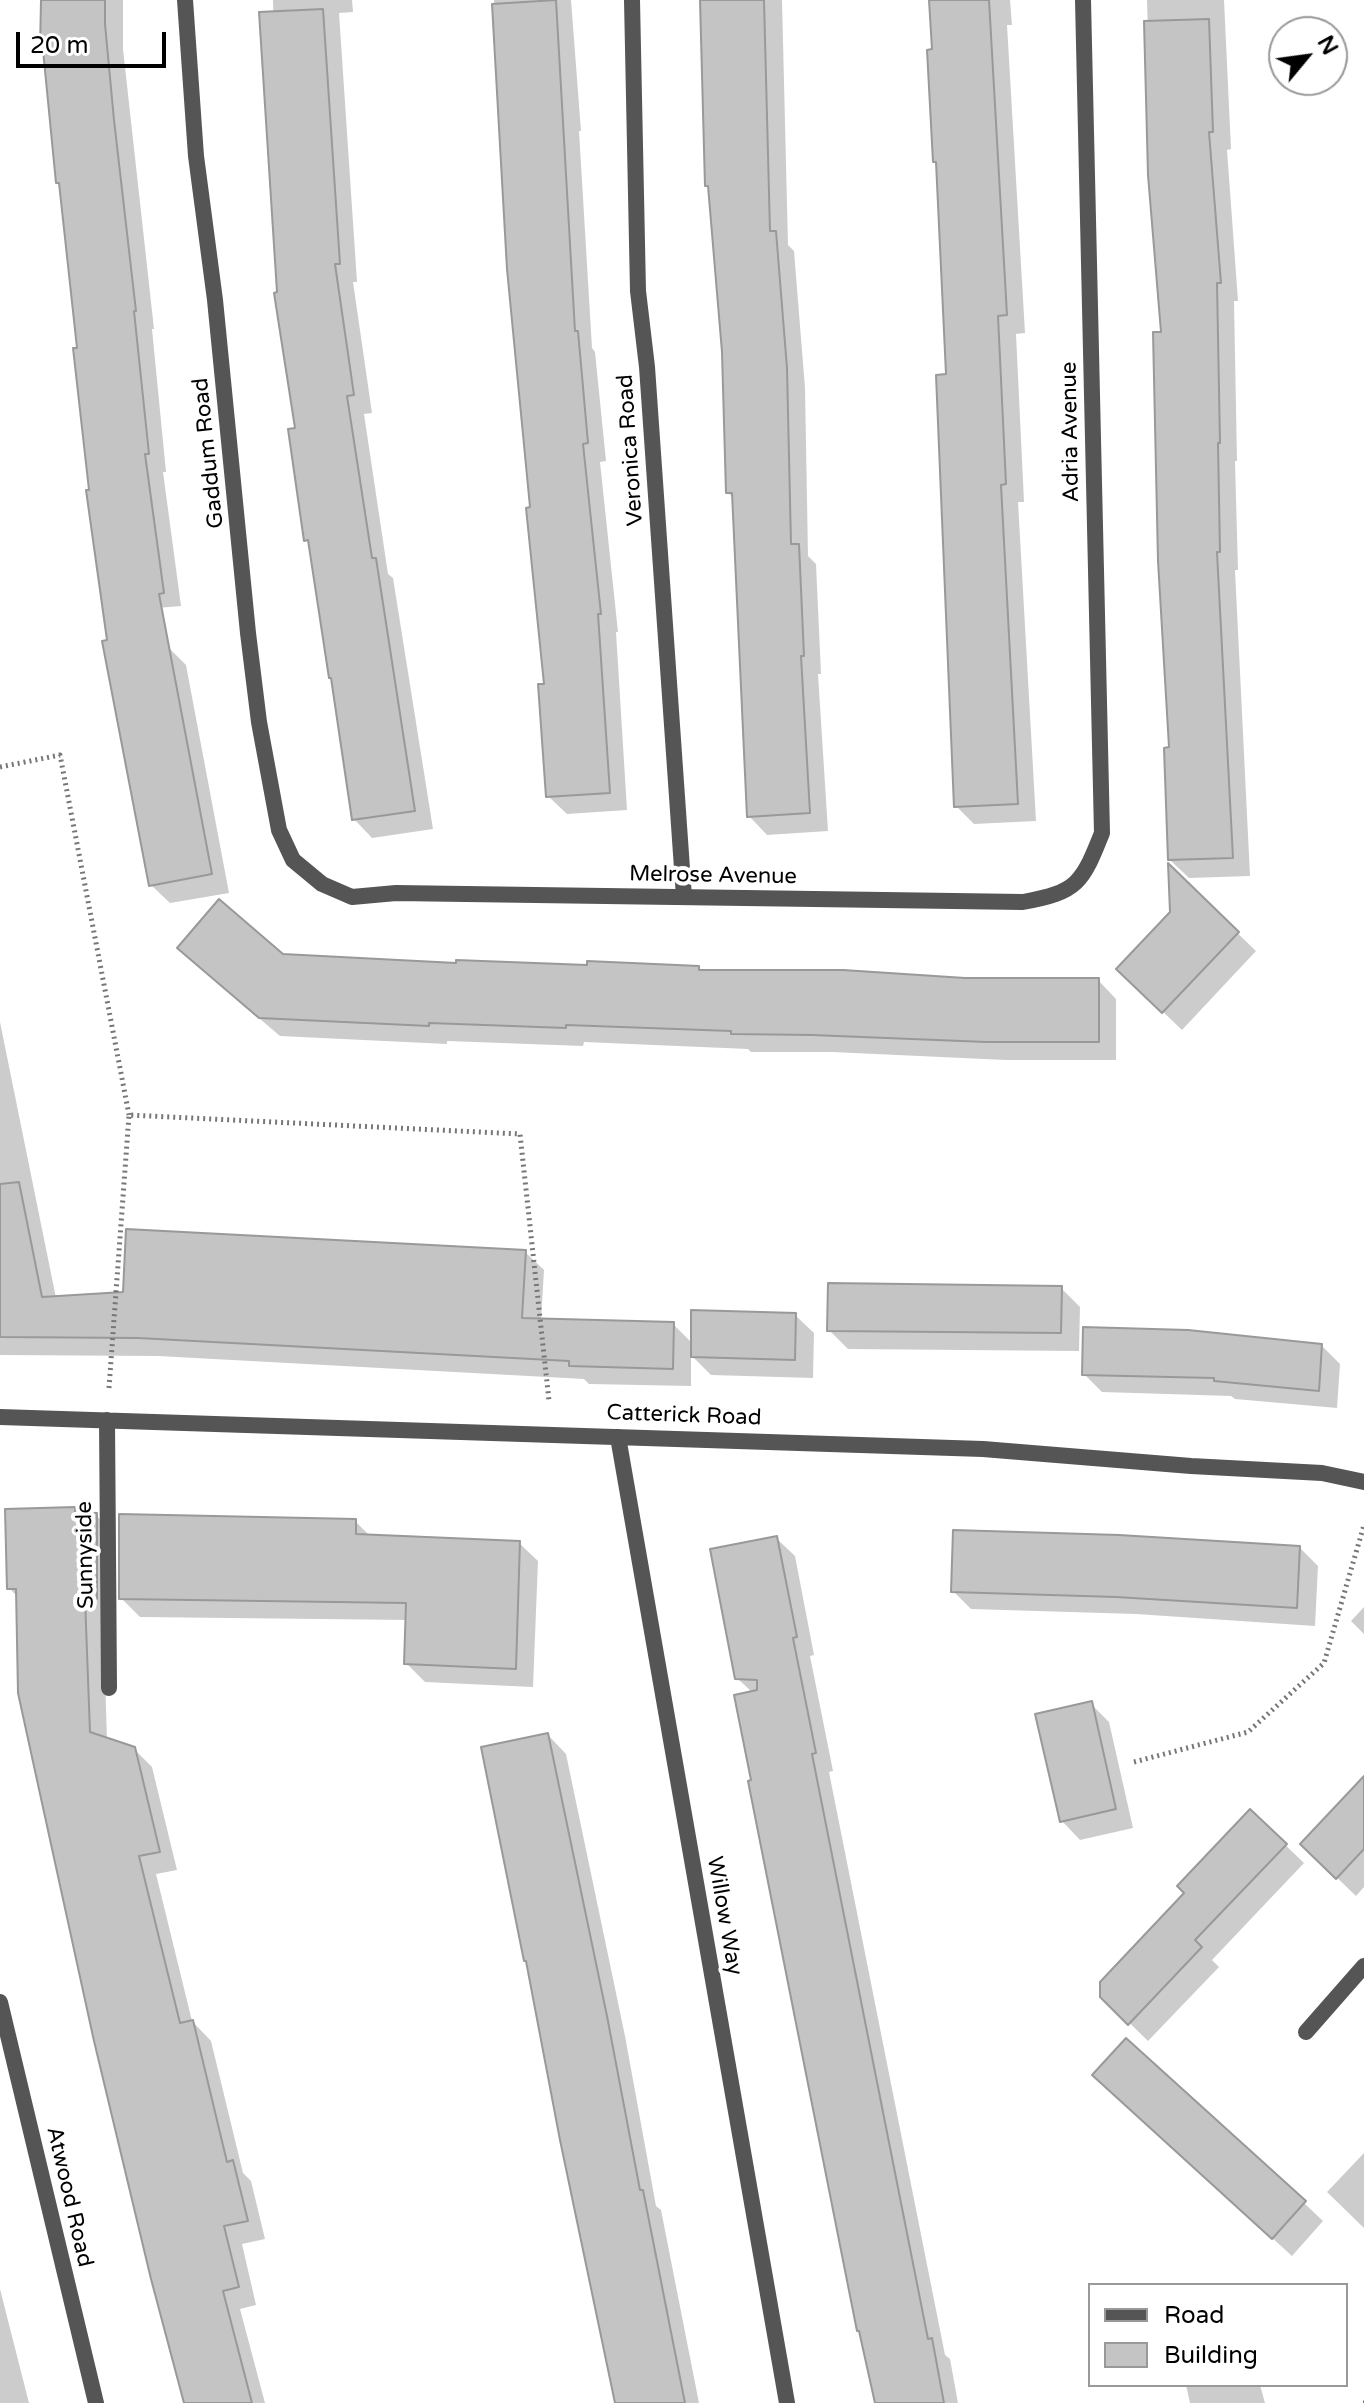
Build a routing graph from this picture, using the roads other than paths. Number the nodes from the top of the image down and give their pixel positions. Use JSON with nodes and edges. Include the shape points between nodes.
{"nodes":[{"id":1,"x":185,"y":0,"type":"edge"},
{"id":2,"x":632,"y":0,"type":"edge"},
{"id":3,"x":1083,"y":0,"type":"edge"},
{"id":4,"x":1090,"y":861,"type":"joint"},
{"id":5,"x":322,"y":884,"type":"joint"},
{"id":6,"x":684,"y":897,"type":"junction"},
{"id":7,"x":0,"y":1417,"type":"edge"},
{"id":8,"x":107,"y":1420,"type":"junction"},
{"id":9,"x":618,"y":1437,"type":"junction"},
{"id":10,"x":1364,"y":1482,"type":"edge"},
{"id":11,"x":109,"y":1688,"type":"dead end"},
{"id":12,"x":1364,"y":1966,"type":"edge"},
{"id":13,"x":0,"y":2002,"type":"edge"},
{"id":14,"x":1306,"y":2032,"type":"dead end"},
{"id":15,"x":96,"y":2403,"type":"edge"},
{"id":16,"x":787,"y":2403,"type":"edge"}],
"edges":[{"from":1,"to":5,"type":"street","name":"Gaddum Road","via":[[196,156],[259,722],[279,830],[293,860]]},
{"from":2,"to":6,"type":"street","name":"Veronica Road","via":[[638,291]]},
{"from":3,"to":4,"type":"street","name":"Adria Avenue","via":[[1103,803],[1102,833]]},
{"from":4,"to":6,"type":"street","name":"Melrose Avenue","via":[[1078,881],[1058,896],[1023,902]]},
{"from":5,"to":6,"type":"street","name":"Melrose Avenue","via":[[352,897]]},
{"from":7,"to":8,"type":"street","name":"Catterick Road"},
{"from":8,"to":9,"type":"street","name":"Catterick Road"},
{"from":8,"to":11,"type":"street","name":"Sunnyside"},
{"from":9,"to":10,"type":"street","name":"Catterick Road","via":[[983,1449],[1322,1473]]},
{"from":9,"to":16,"type":"street","name":"Willow Way"},
{"from":12,"to":14,"type":"street"},
{"from":13,"to":15,"type":"street","name":"Atwood Road"}]}
